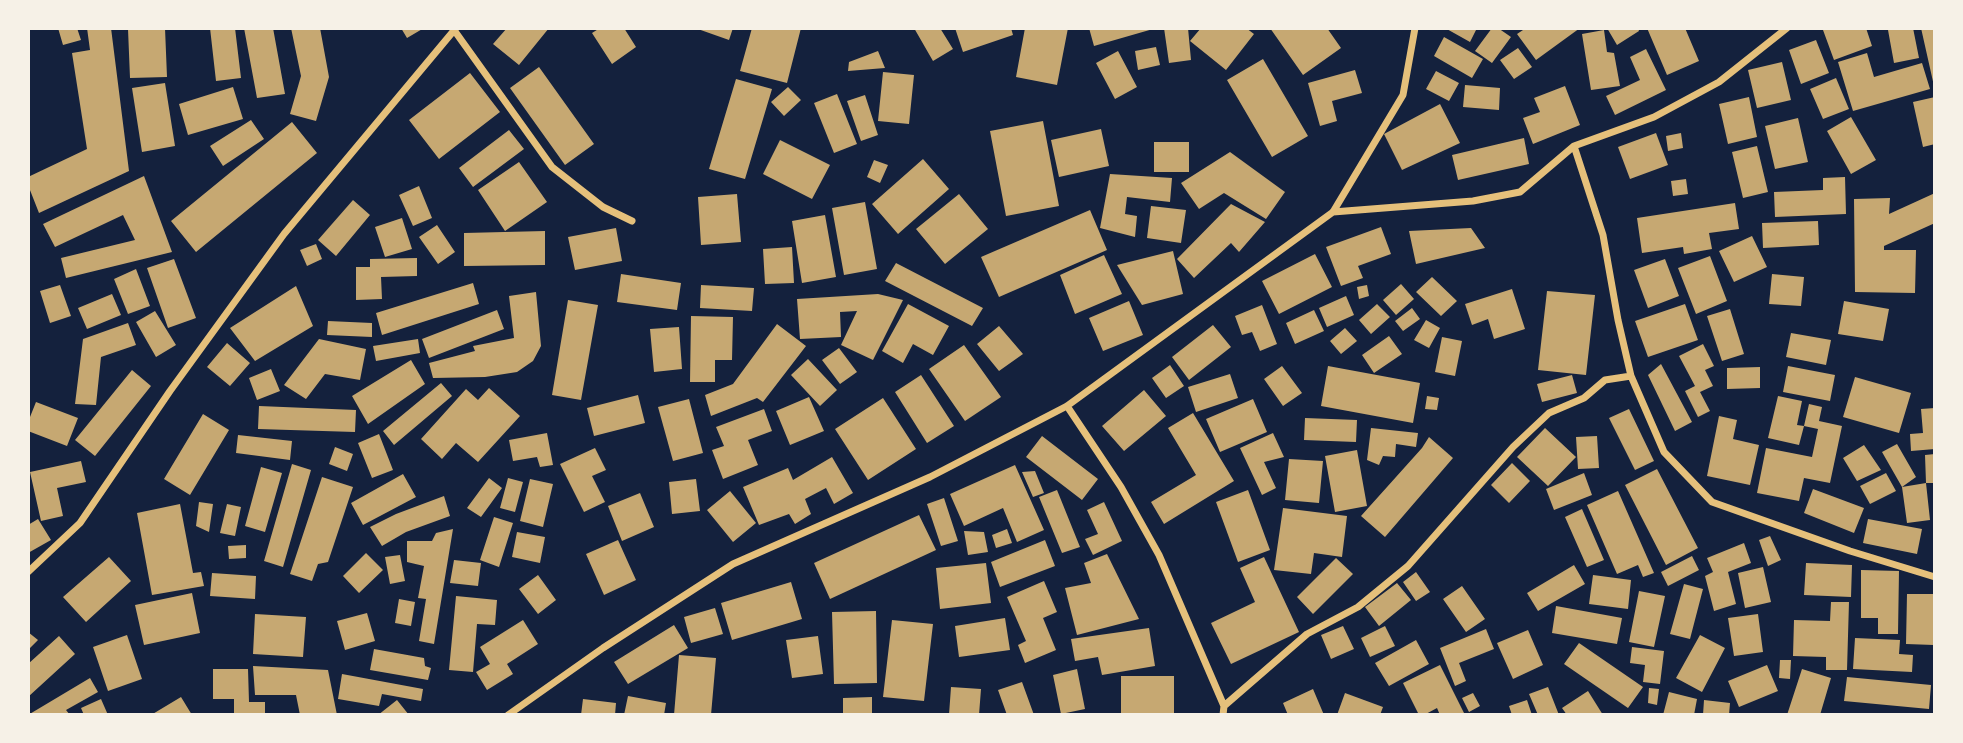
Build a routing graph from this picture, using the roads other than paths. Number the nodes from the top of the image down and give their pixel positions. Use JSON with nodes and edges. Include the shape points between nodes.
{"nodes":[{"id":1,"x":1415,"y":28,"type":"edge"},
{"id":2,"x":1787,"y":28,"type":"edge"},
{"id":3,"x":455,"y":29,"type":"edge"},
{"id":4,"x":1574,"y":146,"type":"junction"},
{"id":5,"x":1333,"y":212,"type":"junction"},
{"id":6,"x":632,"y":221,"type":"dead end"},
{"id":7,"x":1631,"y":376,"type":"junction"},
{"id":8,"x":1067,"y":407,"type":"junction"},
{"id":9,"x":28,"y":572,"type":"edge"},
{"id":10,"x":1935,"y":578,"type":"edge"},
{"id":11,"x":1224,"y":706,"type":"junction"},
{"id":12,"x":508,"y":715,"type":"edge"},
{"id":13,"x":1223,"y":715,"type":"edge"}],
"edges":[{"from":1,"to":5,"type":"street","via":[[1403,95]]},
{"from":2,"to":4,"type":"street","via":[[1719,82],[1654,117]]},
{"from":3,"to":6,"type":"street","via":[[552,167],[603,207]]},
{"from":3,"to":9,"type":"street","via":[[284,234],[80,523]]},
{"from":4,"to":5,"type":"street","via":[[1520,192],[1473,201]]},
{"from":4,"to":7,"type":"street","via":[[1603,235]]},
{"from":5,"to":8,"type":"street"},
{"from":7,"to":10,"type":"street","via":[[1664,452],[1712,502]]},
{"from":7,"to":11,"type":"street","via":[[1605,380],[1584,398],[1549,413],[1408,566],[1358,607],[1307,634]]},
{"from":8,"to":11,"type":"street","via":[[1121,487],[1159,555]]},
{"from":8,"to":12,"type":"street","via":[[930,477],[733,564]]},
{"from":11,"to":13,"type":"street"}]}
